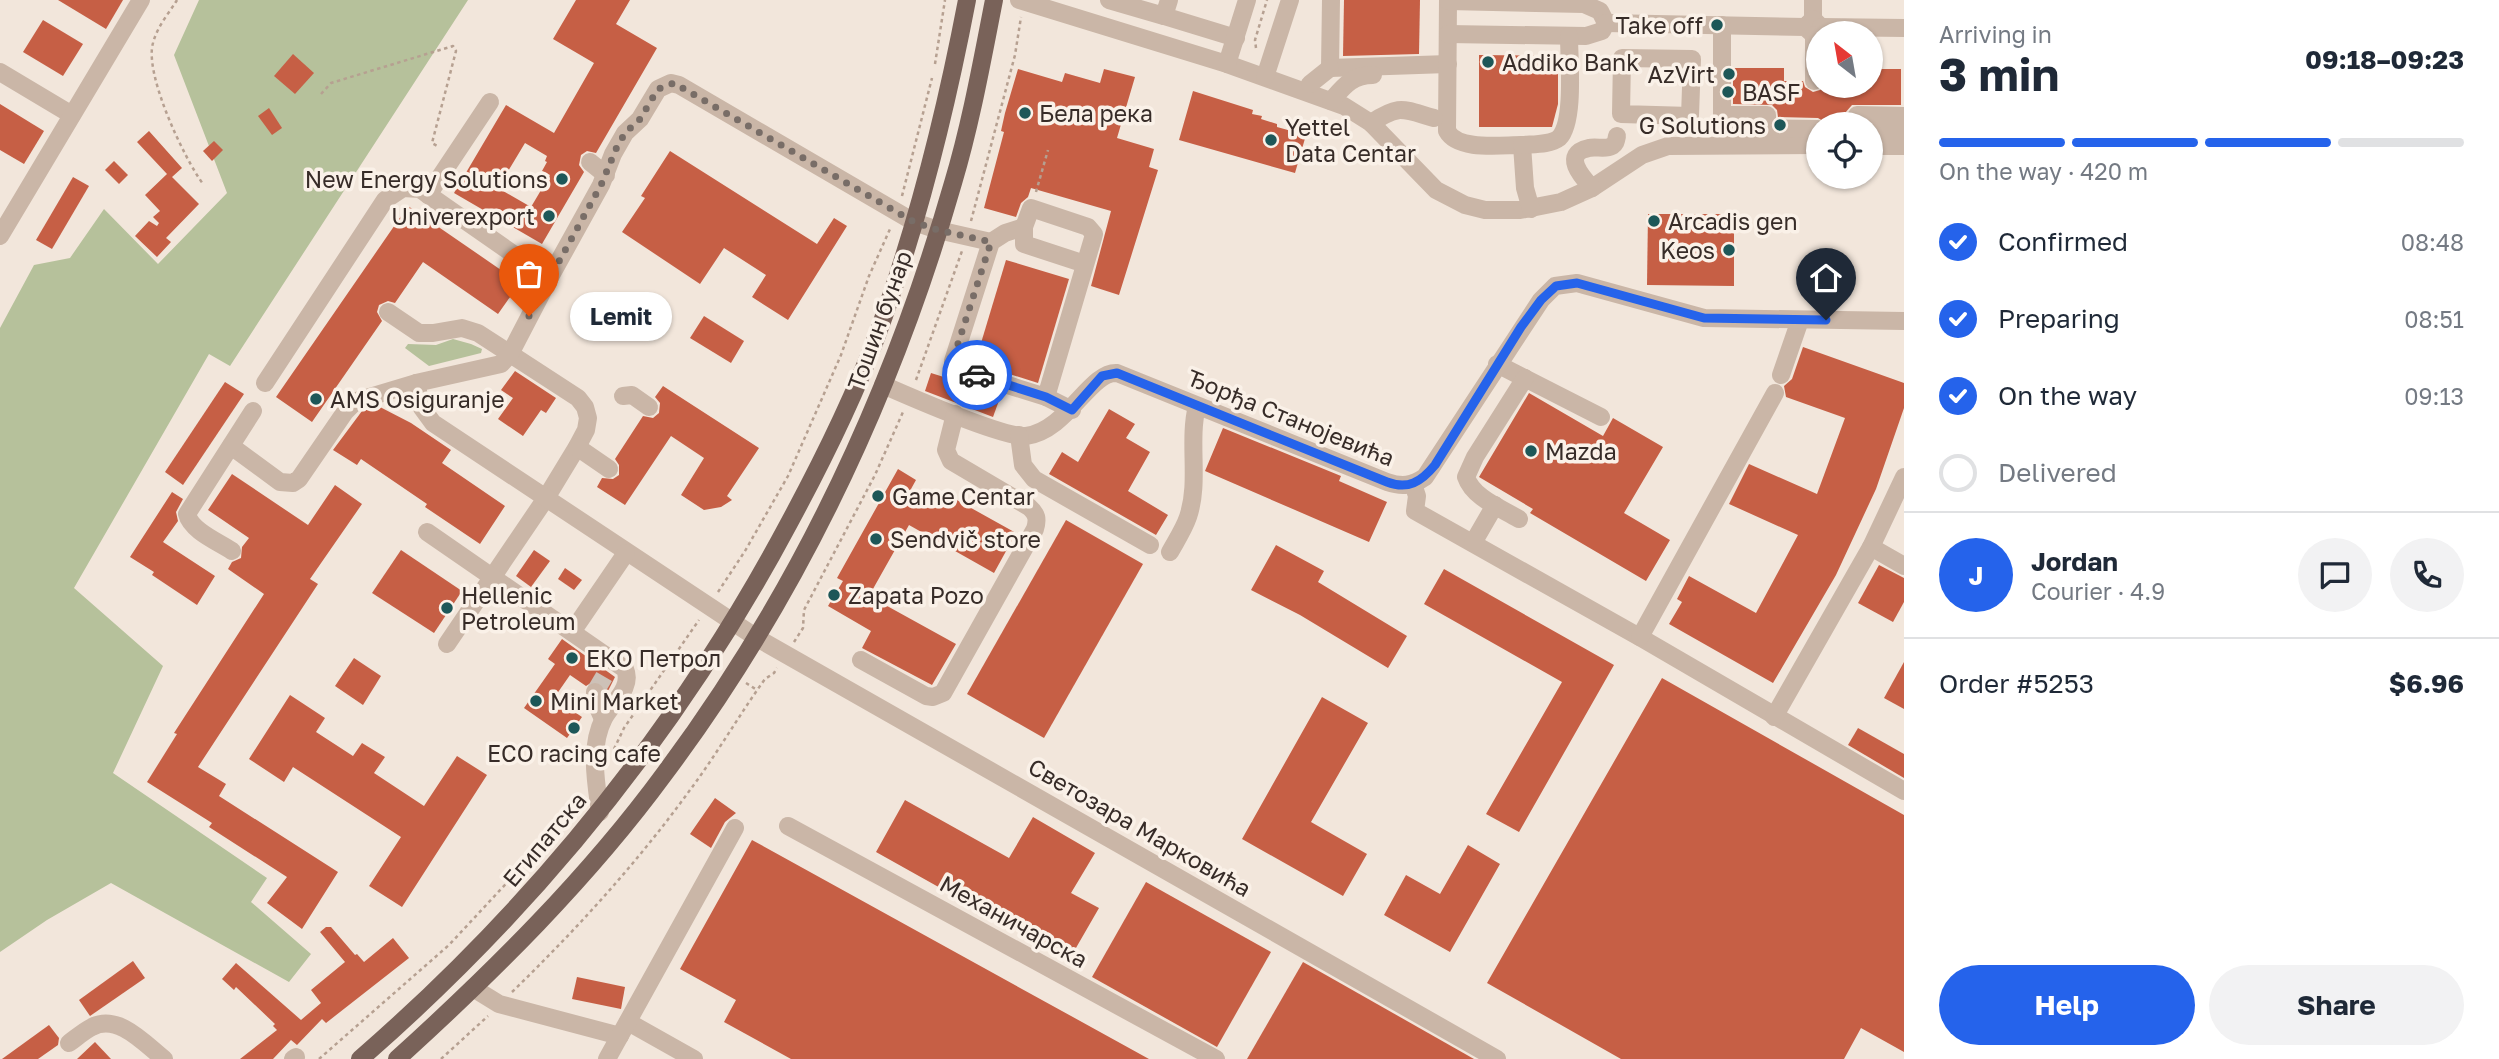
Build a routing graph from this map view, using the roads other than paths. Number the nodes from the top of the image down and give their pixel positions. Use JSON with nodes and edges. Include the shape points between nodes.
{"nodes":[{"id":1,"x":141,"y":0,"type":"edge"},
{"id":2,"x":967,"y":0,"type":"edge"},
{"id":3,"x":994,"y":0,"type":"edge"},
{"id":4,"x":1109,"y":0,"type":"edge"},
{"id":5,"x":1247,"y":0,"type":"edge"},
{"id":6,"x":1290,"y":0,"type":"edge"},
{"id":7,"x":1331,"y":0,"type":"edge"},
{"id":8,"x":1813,"y":0,"type":"edge"},
{"id":9,"x":1021,"y":1,"type":"edge"},
{"id":10,"x":1448,"y":1,"type":"edge"},
{"id":11,"x":1502,"y":1,"type":"edge"},
{"id":12,"x":1166,"y":8,"type":"edge"},
{"id":13,"x":1813,"y":21,"type":"edge"},
{"id":14,"x":1606,"y":23,"type":"junction"},
{"id":15,"x":1722,"y":25,"type":"junction"},
{"id":16,"x":1806,"y":27,"type":"edge"},
{"id":17,"x":1883,"y":28,"type":"edge"},
{"id":18,"x":1904,"y":28,"type":"edge"},
{"id":19,"x":1448,"y":34,"type":"junction"},
{"id":20,"x":1502,"y":35,"type":"junction"},
{"id":21,"x":1569,"y":36,"type":"junction"},
{"id":22,"x":1236,"y":38,"type":"junction"},
{"id":23,"x":1227,"y":64,"type":"junction"},
{"id":24,"x":1448,"y":64,"type":"junction"},
{"id":25,"x":1330,"y":68,"type":"junction"},
{"id":26,"x":0,"y":72,"type":"edge"},
{"id":27,"x":1388,"y":75,"type":"dead end"},
{"id":28,"x":1265,"y":77,"type":"junction"},
{"id":29,"x":1310,"y":84,"type":"dead end"},
{"id":30,"x":1331,"y":101,"type":"junction"},
{"id":31,"x":490,"y":103,"type":"dead end"},
{"id":32,"x":72,"y":115,"type":"junction"},
{"id":33,"x":1684,"y":116,"type":"junction"},
{"id":34,"x":1883,"y":116,"type":"edge"},
{"id":35,"x":1904,"y":116,"type":"edge"},
{"id":36,"x":1434,"y":118,"type":"dead end"},
{"id":37,"x":1371,"y":123,"type":"junction"},
{"id":38,"x":1806,"y":128,"type":"edge"},
{"id":39,"x":1883,"y":130,"type":"edge"},
{"id":40,"x":1904,"y":131,"type":"edge"},
{"id":41,"x":1616,"y":136,"type":"dead end"},
{"id":42,"x":1522,"y":145,"type":"junction"},
{"id":43,"x":1684,"y":145,"type":"junction"},
{"id":44,"x":1806,"y":145,"type":"edge"},
{"id":45,"x":1883,"y":146,"type":"edge"},
{"id":46,"x":1904,"y":146,"type":"edge"},
{"id":47,"x":590,"y":162,"type":"dead end"},
{"id":48,"x":606,"y":174,"type":"junction"},
{"id":49,"x":1592,"y":188,"type":"junction"},
{"id":50,"x":428,"y":195,"type":"junction"},
{"id":51,"x":1531,"y":209,"type":"junction"},
{"id":52,"x":914,"y":222,"type":"junction"},
{"id":53,"x":1024,"y":227,"type":"junction"},
{"id":54,"x":938,"y":230,"type":"junction"},
{"id":55,"x":0,"y":236,"type":"edge"},
{"id":56,"x":991,"y":242,"type":"junction"},
{"id":57,"x":1085,"y":264,"type":"junction"},
{"id":58,"x":548,"y":279,"type":"junction"},
{"id":59,"x":388,"y":312,"type":"dead end"},
{"id":60,"x":1800,"y":320,"type":"junction"},
{"id":61,"x":1904,"y":321,"type":"edge"},
{"id":62,"x":510,"y":354,"type":"junction"},
{"id":63,"x":1497,"y":364,"type":"junction"},
{"id":64,"x":1781,"y":375,"type":"dead end"},
{"id":65,"x":1525,"y":378,"type":"junction"},
{"id":66,"x":265,"y":383,"type":"dead end"},
{"id":67,"x":416,"y":383,"type":"junction"},
{"id":68,"x":883,"y":385,"type":"junction"},
{"id":69,"x":1775,"y":393,"type":"dead end"},
{"id":70,"x":623,"y":396,"type":"dead end"},
{"id":71,"x":1046,"y":397,"type":"junction"},
{"id":72,"x":1197,"y":406,"type":"junction"},
{"id":73,"x":649,"y":407,"type":"dead end"},
{"id":74,"x":1072,"y":410,"type":"junction"},
{"id":75,"x":253,"y":411,"type":"dead end"},
{"id":76,"x":1753,"y":413,"type":"dead end"},
{"id":77,"x":955,"y":414,"type":"junction"},
{"id":78,"x":1601,"y":417,"type":"dead end"},
{"id":79,"x":1019,"y":435,"type":"junction"},
{"id":80,"x":231,"y":446,"type":"junction"},
{"id":81,"x":577,"y":447,"type":"junction"},
{"id":82,"x":609,"y":469,"type":"dead end"},
{"id":83,"x":1728,"y":476,"type":"junction"},
{"id":84,"x":1904,"y":477,"type":"edge"},
{"id":85,"x":1413,"y":484,"type":"junction"},
{"id":86,"x":546,"y":498,"type":"junction"},
{"id":87,"x":1495,"y":505,"type":"junction"},
{"id":88,"x":1519,"y":519,"type":"dead end"},
{"id":89,"x":1687,"y":531,"type":"dead end"},
{"id":90,"x":427,"y":532,"type":"dead end"},
{"id":91,"x":1473,"y":543,"type":"junction"},
{"id":92,"x":1150,"y":545,"type":"dead end"},
{"id":93,"x":1871,"y":547,"type":"junction"},
{"id":94,"x":232,"y":551,"type":"dead end"},
{"id":95,"x":1170,"y":552,"type":"dead end"},
{"id":96,"x":626,"y":553,"type":"junction"},
{"id":97,"x":1904,"y":566,"type":"edge"},
{"id":98,"x":492,"y":576,"type":"junction"},
{"id":99,"x":733,"y":623,"type":"junction"},
{"id":100,"x":572,"y":632,"type":"junction"},
{"id":101,"x":1640,"y":637,"type":"junction"},
{"id":102,"x":757,"y":638,"type":"junction"},
{"id":103,"x":447,"y":644,"type":"dead end"},
{"id":104,"x":862,"y":660,"type":"dead end"},
{"id":105,"x":595,"y":692,"type":"dead end"},
{"id":106,"x":1774,"y":717,"type":"junction"},
{"id":107,"x":603,"y":719,"type":"junction"},
{"id":108,"x":1904,"y":791,"type":"edge"},
{"id":109,"x":600,"y":812,"type":"junction"},
{"id":110,"x":788,"y":826,"type":"dead end"},
{"id":111,"x":736,"y":828,"type":"dead end"},
{"id":112,"x":473,"y":988,"type":"junction"},
{"id":113,"x":624,"y":1029,"type":"junction"},
{"id":114,"x":69,"y":1043,"type":"dead end"},
{"id":115,"x":164,"y":1059,"type":"edge"},
{"id":116,"x":360,"y":1059,"type":"edge"},
{"id":117,"x":397,"y":1059,"type":"edge"},
{"id":118,"x":607,"y":1059,"type":"edge"},
{"id":119,"x":694,"y":1059,"type":"edge"},
{"id":120,"x":1216,"y":1059,"type":"edge"},
{"id":121,"x":1497,"y":1059,"type":"edge"}],
"edges":[{"from":1,"to":32,"type":"street"},
{"from":2,"to":52,"type":"main road","name":"Тошин бунар","via":[[952,78]]},
{"from":3,"to":54,"type":"main road","name":"Тошин бунар","via":[[975,98]]},
{"from":4,"to":12,"type":"street"},
{"from":5,"to":22,"type":"street"},
{"from":6,"to":28,"type":"street"},
{"from":7,"to":25,"type":"street"},
{"from":8,"to":13,"type":"street"},
{"from":9,"to":23,"type":"street"},
{"from":10,"to":11,"type":"street"},
{"from":10,"to":19,"type":"street"},
{"from":11,"to":14,"type":"street","via":[[1584,4],[1600,11]]},
{"from":11,"to":20,"type":"street"},
{"from":12,"to":22,"type":"street"},
{"from":14,"to":15,"type":"street"},
{"from":14,"to":21,"type":"street","via":[[1597,34]]},
{"from":15,"to":16,"type":"street"},
{"from":15,"to":38,"type":"street","via":[[1722,115],[1767,115],[1767,128]]},
{"from":17,"to":18,"type":"street"},
{"from":19,"to":20,"type":"street"},
{"from":19,"to":24,"type":"street"},
{"from":20,"to":21,"type":"street"},
{"from":21,"to":42,"type":"street","via":[[1569,113],[1564,131],[1551,142]]},
{"from":22,"to":23,"type":"street"},
{"from":23,"to":28,"type":"street"},
{"from":24,"to":25,"type":"street"},
{"from":24,"to":42,"type":"street","via":[[1447,131],[1451,138],[1462,144]]},
{"from":25,"to":29,"type":"street"},
{"from":26,"to":32,"type":"street"},
{"from":27,"to":30,"type":"street","via":[[1355,77]]},
{"from":28,"to":30,"type":"street"},
{"from":30,"to":37,"type":"street"},
{"from":31,"to":50,"type":"street"},
{"from":32,"to":55,"type":"street"},
{"from":33,"to":33,"type":"street","via":[[1690,116],[1692,60],[1622,58],[1620,114]]},
{"from":33,"to":43,"type":"street"},
{"from":34,"to":35,"type":"street"},
{"from":36,"to":37,"type":"street","via":[[1399,108]]},
{"from":37,"to":51,"type":"street","via":[[1418,174],[1446,196],[1485,210]]},
{"from":39,"to":40,"type":"street"},
{"from":41,"to":49,"type":"street","via":[[1611,146],[1586,149],[1576,158],[1577,172]]},
{"from":42,"to":51,"type":"street"},
{"from":43,"to":44,"type":"street"},
{"from":43,"to":49,"type":"street","via":[[1657,149]]},
{"from":45,"to":46,"type":"street"},
{"from":47,"to":48,"type":"street"},
{"from":48,"to":52,"type":"street","name":"Тошин бунар","via":[[625,133],[640,119],[655,93],[674,83]]},
{"from":48,"to":58,"type":"street","name":"Тошин бунар"},
{"from":49,"to":51,"type":"street"},
{"from":50,"to":58,"type":"street"},
{"from":50,"to":66,"type":"street","via":[[408,187],[385,200]]},
{"from":52,"to":54,"type":"street"},
{"from":52,"to":99,"type":"main road","name":"Тошин бунар","via":[[875,340],[834,434]]},
{"from":53,"to":56,"type":"street"},
{"from":53,"to":57,"type":"street","via":[[1024,244]]},
{"from":53,"to":57,"type":"street","via":[[1031,208],[1093,230]]},
{"from":54,"to":56,"type":"street"},
{"from":54,"to":68,"type":"main road","name":"Тошин бунар"},
{"from":56,"to":71,"type":"street","via":[[954,364],[960,370]]},
{"from":57,"to":71,"type":"street"},
{"from":58,"to":62,"type":"street","name":"Тошин бунар"},
{"from":59,"to":62,"type":"street","via":[[419,332],[467,329]]},
{"from":60,"to":61,"type":"street","name":"Ђорђа Станојевића"},
{"from":60,"to":63,"type":"street","name":"Ђорђа Станојевића","via":[[1704,318],[1564,283],[1541,300]]},
{"from":60,"to":64,"type":"street"},
{"from":62,"to":67,"type":"street","via":[[497,366]]},
{"from":62,"to":81,"type":"street","via":[[582,403],[587,424]]},
{"from":63,"to":65,"type":"street"},
{"from":63,"to":85,"type":"street","name":"Ђорђа Станојевића","via":[[1435,465]]},
{"from":65,"to":78,"type":"street"},
{"from":65,"to":87,"type":"street","via":[[1466,477],[1476,494]]},
{"from":67,"to":80,"type":"street","via":[[356,401],[293,483],[280,482]]},
{"from":67,"to":86,"type":"street","via":[[422,408],[433,423]]},
{"from":68,"to":77,"type":"street"},
{"from":68,"to":102,"type":"main road","name":"Тошин бунар","via":[[839,488]]},
{"from":69,"to":83,"type":"street"},
{"from":70,"to":73,"type":"street","via":[[632,395]]},
{"from":71,"to":74,"type":"street"},
{"from":72,"to":74,"type":"street","name":"Ђорђа Станојевића","via":[[1111,372]]},
{"from":72,"to":85,"type":"street","name":"Ђорђа Станојевића","via":[[1387,482]]},
{"from":72,"to":95,"type":"street","via":[[1192,503]]},
{"from":74,"to":79,"type":"street","name":"Ђорђа Станојевића","via":[[1042,432]]},
{"from":75,"to":80,"type":"street"},
{"from":76,"to":83,"type":"street","via":[[1730,455]]},
{"from":77,"to":79,"type":"street"},
{"from":77,"to":104,"type":"street","via":[[946,450],[951,461],[1029,507],[1036,513],[1035,529],[943,693],[926,696]]},
{"from":79,"to":92,"type":"street","via":[[1023,466],[1034,479]]},
{"from":80,"to":94,"type":"street","via":[[187,514],[190,523]]},
{"from":81,"to":82,"type":"street"},
{"from":81,"to":86,"type":"street"},
{"from":83,"to":89,"type":"street","via":[[1711,489]]},
{"from":83,"to":101,"type":"street"},
{"from":84,"to":93,"type":"street"},
{"from":85,"to":91,"type":"street","via":[[1415,511]]},
{"from":86,"to":96,"type":"street"},
{"from":86,"to":98,"type":"street"},
{"from":87,"to":88,"type":"street"},
{"from":87,"to":91,"type":"street"},
{"from":90,"to":98,"type":"street"},
{"from":91,"to":101,"type":"street"},
{"from":93,"to":97,"type":"street"},
{"from":93,"to":106,"type":"street"},
{"from":96,"to":99,"type":"street"},
{"from":96,"to":100,"type":"street"},
{"from":98,"to":100,"type":"street"},
{"from":98,"to":103,"type":"street"},
{"from":99,"to":102,"type":"street","name":"Светозара Марковића"},
{"from":99,"to":109,"type":"main road","name":"Египатска","via":[[667,723]]},
{"from":100,"to":107,"type":"street","via":[[611,666],[625,669],[622,692]]},
{"from":101,"to":106,"type":"street"},
{"from":102,"to":112,"type":"main road","via":[[643,802]]},
{"from":102,"to":121,"type":"street","name":"Светозара Марковића"},
{"from":105,"to":107,"type":"street"},
{"from":106,"to":108,"type":"street"},
{"from":107,"to":109,"type":"street","via":[[595,752]]},
{"from":109,"to":116,"type":"main road","name":"Египатска","via":[[474,954]]},
{"from":110,"to":120,"type":"street","name":"Механичарска"},
{"from":111,"to":113,"type":"street"},
{"from":112,"to":113,"type":"street","via":[[499,1004]]},
{"from":112,"to":117,"type":"main road"},
{"from":113,"to":118,"type":"street"},
{"from":113,"to":119,"type":"street"},
{"from":114,"to":115,"type":"street","via":[[92,1027],[115,1024]]}]}
